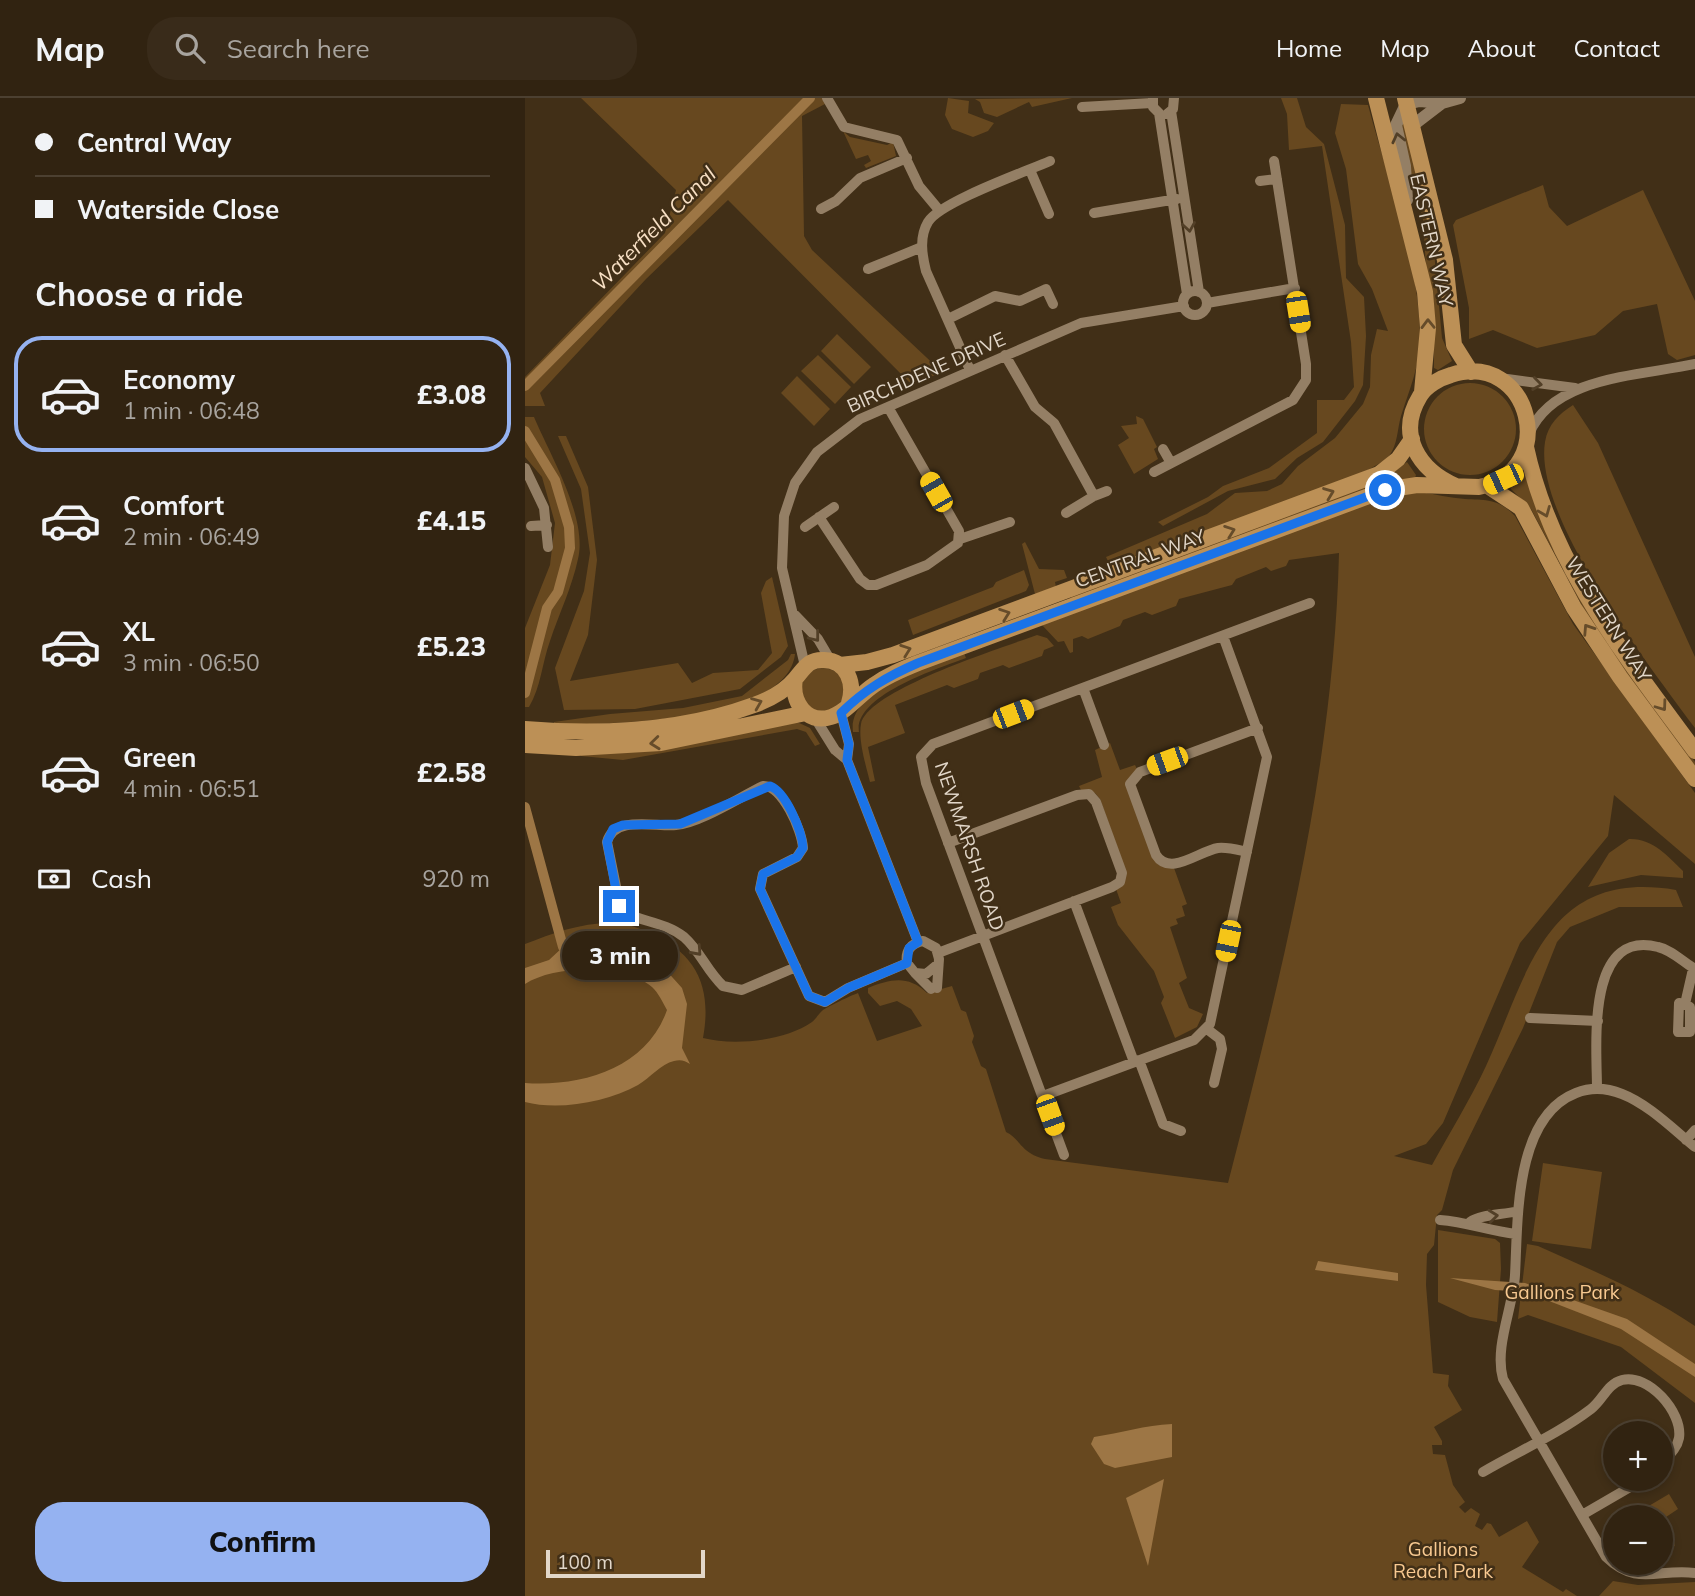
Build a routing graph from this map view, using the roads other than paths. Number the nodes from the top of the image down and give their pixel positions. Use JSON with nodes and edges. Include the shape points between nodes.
{"nodes":[{"id":1,"x":827,"y":98,"type":"edge"},
{"id":2,"x":1174,"y":98,"type":"edge"},
{"id":3,"x":1376,"y":98,"type":"edge"},
{"id":4,"x":1460,"y":98,"type":"edge"},
{"id":5,"x":1152,"y":100,"type":"edge"},
{"id":6,"x":1405,"y":101,"type":"edge"},
{"id":7,"x":1442,"y":103,"type":"junction"},
{"id":8,"x":1082,"y":107,"type":"dead end"},
{"id":9,"x":1171,"y":111,"type":"junction"},
{"id":10,"x":1159,"y":113,"type":"junction"},
{"id":11,"x":1412,"y":126,"type":"junction"},
{"id":12,"x":907,"y":158,"type":"junction"},
{"id":13,"x":1051,"y":161,"type":"dead end"},
{"id":14,"x":1274,"y":161,"type":"dead end"},
{"id":15,"x":1030,"y":170,"type":"junction"},
{"id":16,"x":1277,"y":179,"type":"junction"},
{"id":17,"x":1260,"y":181,"type":"dead end"},
{"id":18,"x":1185,"y":198,"type":"junction"},
{"id":19,"x":1173,"y":200,"type":"junction"},
{"id":20,"x":821,"y":209,"type":"dead end"},
{"id":21,"x":939,"y":210,"type":"junction"},
{"id":22,"x":1094,"y":213,"type":"dead end"},
{"id":23,"x":1049,"y":214,"type":"dead end"},
{"id":24,"x":1408,"y":223,"type":"junction"},
{"id":25,"x":922,"y":247,"type":"junction"},
{"id":26,"x":868,"y":269,"type":"dead end"},
{"id":27,"x":1295,"y":288,"type":"junction"},
{"id":28,"x":1199,"y":292,"type":"junction"},
{"id":29,"x":1187,"y":294,"type":"junction"},
{"id":30,"x":1207,"y":303,"type":"junction"},
{"id":31,"x":1053,"y":304,"type":"dead end"},
{"id":32,"x":1184,"y":306,"type":"junction"},
{"id":33,"x":948,"y":319,"type":"junction"},
{"id":34,"x":1005,"y":355,"type":"junction"},
{"id":35,"x":1695,"y":364,"type":"edge"},
{"id":36,"x":971,"y":370,"type":"junction"},
{"id":37,"x":1471,"y":372,"type":"junction"},
{"id":38,"x":1500,"y":378,"type":"junction"},
{"id":39,"x":1575,"y":388,"type":"junction"},
{"id":40,"x":1422,"y":392,"type":"junction"},
{"id":41,"x":888,"y":407,"type":"junction"},
{"id":42,"x":1412,"y":439,"type":"junction"},
{"id":43,"x":1527,"y":441,"type":"junction"},
{"id":44,"x":1163,"y":449,"type":"dead end"},
{"id":45,"x":1171,"y":463,"type":"junction"},
{"id":46,"x":525,"y":468,"type":"edge"},
{"id":47,"x":1154,"y":472,"type":"dead end"},
{"id":48,"x":1488,"y":485,"type":"junction"},
{"id":49,"x":1456,"y":486,"type":"junction"},
{"id":50,"x":1107,"y":491,"type":"dead end"},
{"id":51,"x":1094,"y":496,"type":"junction"},
{"id":52,"x":834,"y":508,"type":"dead end"},
{"id":53,"x":1066,"y":513,"type":"dead end"},
{"id":54,"x":820,"y":517,"type":"junction"},
{"id":55,"x":1010,"y":522,"type":"dead end"},
{"id":56,"x":547,"y":525,"type":"junction"},
{"id":57,"x":531,"y":526,"type":"dead end"},
{"id":58,"x":805,"y":527,"type":"dead end"},
{"id":59,"x":960,"y":539,"type":"junction"},
{"id":60,"x":548,"y":547,"type":"dead end"},
{"id":61,"x":1310,"y":603,"type":"dead end"},
{"id":62,"x":795,"y":615,"type":"junction"},
{"id":63,"x":1223,"y":636,"type":"junction"},
{"id":64,"x":835,"y":663,"type":"junction"},
{"id":65,"x":800,"y":672,"type":"junction"},
{"id":66,"x":1083,"y":688,"type":"junction"},
{"id":67,"x":845,"y":708,"type":"junction"},
{"id":68,"x":810,"y":715,"type":"junction"},
{"id":69,"x":1258,"y":728,"type":"junction"},
{"id":70,"x":529,"y":737,"type":"edge"},
{"id":71,"x":1104,"y":744,"type":"dead end"},
{"id":72,"x":1695,"y":751,"type":"edge"},
{"id":73,"x":847,"y":760,"type":"junction"},
{"id":74,"x":1695,"y":779,"type":"edge"},
{"id":75,"x":949,"y":843,"type":"junction"},
{"id":76,"x":1247,"y":852,"type":"junction"},
{"id":77,"x":1075,"y":901,"type":"junction"},
{"id":78,"x":982,"y":935,"type":"junction"},
{"id":79,"x":918,"y":942,"type":"junction"},
{"id":80,"x":938,"y":953,"type":"junction"},
{"id":81,"x":907,"y":963,"type":"junction"},
{"id":82,"x":938,"y":964,"type":"junction"},
{"id":83,"x":796,"y":967,"type":"junction"},
{"id":84,"x":1694,"y":969,"type":"edge"},
{"id":85,"x":915,"y":973,"type":"junction"},
{"id":86,"x":1685,"y":1004,"type":"dead end"},
{"id":87,"x":1530,"y":1018,"type":"dead end"},
{"id":88,"x":1598,"y":1021,"type":"junction"},
{"id":89,"x":1207,"y":1029,"type":"junction"},
{"id":90,"x":1137,"y":1061,"type":"junction"},
{"id":91,"x":1215,"y":1083,"type":"dead end"},
{"id":92,"x":1597,"y":1089,"type":"junction"},
{"id":93,"x":1043,"y":1096,"type":"junction"},
{"id":94,"x":1695,"y":1129,"type":"edge"},
{"id":95,"x":1181,"y":1131,"type":"dead end"},
{"id":96,"x":1691,"y":1143,"type":"edge"},
{"id":97,"x":1064,"y":1155,"type":"dead end"},
{"id":98,"x":1518,"y":1211,"type":"junction"},
{"id":99,"x":1440,"y":1220,"type":"dead end"},
{"id":100,"x":1470,"y":1222,"type":"junction"},
{"id":101,"x":1516,"y":1234,"type":"junction"},
{"id":102,"x":1538,"y":1441,"type":"junction"},
{"id":103,"x":1673,"y":1450,"type":"edge"},
{"id":104,"x":1483,"y":1472,"type":"dead end"},
{"id":105,"x":1623,"y":1491,"type":"edge"},
{"id":106,"x":1582,"y":1515,"type":"junction"},
{"id":107,"x":1695,"y":1573,"type":"edge"}],
"edges":[{"from":1,"to":12,"type":"street","via":[[844,127],[897,140]]},
{"from":2,"to":9,"type":"street"},
{"from":3,"to":24,"type":"main road","name":"EASTERN WAY"},
{"from":4,"to":7,"type":"street"},
{"from":5,"to":8,"type":"street"},
{"from":5,"to":10,"type":"street"},
{"from":6,"to":7,"type":"street"},
{"from":6,"to":11,"type":"main road","name":"EASTERN WAY"},
{"from":24,"to":6,"type":"street","one_way":true,"via":[[1405,166],[1396,125]]},
{"from":7,"to":11,"type":"street"},
{"from":9,"to":10,"type":"street"},
{"from":9,"to":18,"type":"street"},
{"from":10,"to":19,"type":"street"},
{"from":11,"to":37,"type":"main road","name":"EASTERN WAY","via":[[1444,260],[1454,345]]},
{"from":12,"to":20,"type":"street","via":[[860,178]]},
{"from":12,"to":21,"type":"street","via":[[919,186]]},
{"from":13,"to":15,"type":"street"},
{"from":14,"to":16,"type":"street"},
{"from":15,"to":21,"type":"street"},
{"from":15,"to":23,"type":"street"},
{"from":16,"to":17,"type":"street"},
{"from":16,"to":27,"type":"street"},
{"from":18,"to":19,"type":"street"},
{"from":18,"to":28,"type":"street","one_way":true},
{"from":19,"to":22,"type":"street"},
{"from":19,"to":29,"type":"street"},
{"from":21,"to":25,"type":"street","via":[[929,220]]},
{"from":40,"to":24,"type":"main road","name":"EASTERN WAY","one_way":true,"via":[[1427,310]]},
{"from":25,"to":26,"type":"street"},
{"from":25,"to":33,"type":"street","via":[[926,271]]},
{"from":27,"to":30,"type":"street","name":"BIRCHDENE DRIVE"},
{"from":27,"to":45,"type":"street","via":[[1307,369],[1297,396]]},
{"from":28,"to":29,"type":"street"},
{"from":28,"to":30,"type":"street"},
{"from":29,"to":32,"type":"street"},
{"from":30,"to":32,"type":"street","name":"BIRCHDENE DRIVE","via":[[1198,314],[1189,313]]},
{"from":31,"to":33,"type":"street","via":[[1047,289],[1020,301],[995,296]]},
{"from":32,"to":34,"type":"street","name":"BIRCHDENE DRIVE","via":[[1081,323]]},
{"from":33,"to":36,"type":"street"},
{"from":34,"to":36,"type":"street","name":"BIRCHDENE DRIVE"},
{"from":34,"to":51,"type":"street","via":[[1035,407],[1054,424]]},
{"from":35,"to":39,"type":"street"},
{"from":36,"to":41,"type":"street","name":"BIRCHDENE DRIVE"},
{"from":37,"to":38,"type":"main road"},
{"from":37,"to":40,"type":"main road","via":[[1447,376]]},
{"from":38,"to":39,"type":"street","one_way":true},
{"from":38,"to":43,"type":"main road","via":[[1525,407]]},
{"from":39,"to":43,"type":"street","via":[[1538,415]]},
{"from":40,"to":42,"type":"main road","via":[[1411,420]]},
{"from":41,"to":59,"type":"street"},
{"from":41,"to":62,"type":"street","name":"BIRCHDENE DRIVE","via":[[829,440],[805,467],[792,492],[781,528],[781,555]]},
{"from":42,"to":49,"type":"main road","via":[[1422,463],[1436,477]]},
{"from":64,"to":42,"type":"main road","name":"CENTRAL WAY","one_way":true,"via":[[893,655],[1379,474],[1398,459]]},
{"from":43,"to":48,"type":"main road","via":[[1511,471]]},
{"from":43,"to":72,"type":"main road","name":"WESTERN WAY","one_way":true,"via":[[1536,488],[1577,580],[1624,655]]},
{"from":44,"to":45,"type":"street"},
{"from":45,"to":47,"type":"street"},
{"from":46,"to":56,"type":"street","via":[[536,485]]},
{"from":48,"to":49,"type":"main road"},
{"from":74,"to":48,"type":"main road","name":"WESTERN WAY","one_way":true,"via":[[1574,608],[1521,508]]},
{"from":49,"to":67,"type":"main road","name":"CENTRAL WAY","via":[[1385,490],[918,663],[890,675]]},
{"from":50,"to":51,"type":"street"},
{"from":51,"to":53,"type":"street"},
{"from":52,"to":54,"type":"street"},
{"from":54,"to":58,"type":"street"},
{"from":54,"to":59,"type":"street","via":[[860,579],[872,586],[927,565]]},
{"from":55,"to":59,"type":"street"},
{"from":56,"to":57,"type":"street"},
{"from":56,"to":60,"type":"street"},
{"from":61,"to":63,"type":"street","name":"NEWMARSH ROAD"},
{"from":62,"to":64,"type":"street","name":"BIRCHDENE DRIVE","one_way":true},
{"from":62,"to":65,"type":"street","name":"BIRCHDENE DRIVE"},
{"from":63,"to":66,"type":"street","name":"NEWMARSH ROAD"},
{"from":63,"to":69,"type":"street"},
{"from":64,"to":65,"type":"main road","name":"CENTRAL WAY","via":[[822,660]]},
{"from":64,"to":67,"type":"main road","via":[[852,682]]},
{"from":65,"to":68,"type":"main road","via":[[794,697]]},
{"from":70,"to":65,"type":"main road","name":"CENTRAL WAY","one_way":true,"via":[[667,725],[755,705]]},
{"from":66,"to":71,"type":"street"},
{"from":66,"to":75,"type":"street","name":"NEWMARSH ROAD","via":[[927,747],[920,765]]},
{"from":67,"to":68,"type":"main road","name":"CENTRAL WAY","via":[[824,719]]},
{"from":67,"to":73,"type":"street"},
{"from":68,"to":70,"type":"main road","name":"CENTRAL WAY","one_way":true,"via":[[661,743],[576,748]]},
{"from":68,"to":73,"type":"street"},
{"from":69,"to":76,"type":"street","via":[[1267,757]]},
{"from":69,"to":76,"type":"street","via":[[1140,772],[1130,784],[1161,863],[1170,865],[1220,848]]},
{"from":73,"to":79,"type":"street"},
{"from":75,"to":77,"type":"street","via":[[1089,794],[1096,802],[1121,877],[1116,885]]},
{"from":75,"to":78,"type":"street","name":"NEWMARSH ROAD"},
{"from":76,"to":89,"type":"street"},
{"from":77,"to":78,"type":"street"},
{"from":77,"to":90,"type":"street"},
{"from":78,"to":80,"type":"street"},
{"from":78,"to":93,"type":"street","name":"NEWMARSH ROAD"},
{"from":79,"to":80,"type":"street","via":[[933,944]]},
{"from":79,"to":81,"type":"street","via":[[909,948]]},
{"from":80,"to":82,"type":"street"},
{"from":81,"to":83,"type":"street","via":[[825,1002],[809,996]]},
{"from":81,"to":85,"type":"street"},
{"from":82,"to":85,"type":"street","via":[[926,974]]},
{"from":82,"to":85,"type":"street","via":[[934,988]]},
{"from":83,"to":83,"type":"street","one_way":true,"via":[[759,883],[767,871],[797,857],[803,848],[777,789],[763,786],[680,824],[623,825],[611,832],[607,842],[621,911],[682,936],[723,986],[742,990]]},
{"from":84,"to":86,"type":"street"},
{"from":84,"to":88,"type":"street","via":[[1658,947],[1646,945],[1618,956],[1602,978]]},
{"from":87,"to":88,"type":"street"},
{"from":88,"to":92,"type":"street"},
{"from":89,"to":90,"type":"street","via":[[1194,1040]]},
{"from":89,"to":91,"type":"street","via":[[1220,1039],[1222,1049]]},
{"from":90,"to":93,"type":"street"},
{"from":90,"to":95,"type":"street","via":[[1163,1124]]},
{"from":92,"to":96,"type":"street","via":[[1632,1098]]},
{"from":92,"to":98,"type":"street","via":[[1568,1096],[1548,1113],[1529,1152]]},
{"from":93,"to":97,"type":"street","name":"NEWMARSH ROAD"},
{"from":94,"to":96,"type":"street"},
{"from":100,"to":98,"type":"street","one_way":true,"via":[[1476,1217]]},
{"from":98,"to":101,"type":"street"},
{"from":99,"to":100,"type":"street"},
{"from":100,"to":101,"type":"street","via":[[1477,1229]]},
{"from":101,"to":102,"type":"street","via":[[1513,1294],[1500,1369]]},
{"from":102,"to":103,"type":"street","via":[[1593,1408],[1614,1383],[1635,1379],[1663,1398],[1679,1426]]},
{"from":102,"to":104,"type":"street"},
{"from":102,"to":106,"type":"street"},
{"from":105,"to":106,"type":"street"},
{"from":106,"to":107,"type":"street","via":[[1606,1557],[1625,1572],[1638,1576]]}]}
